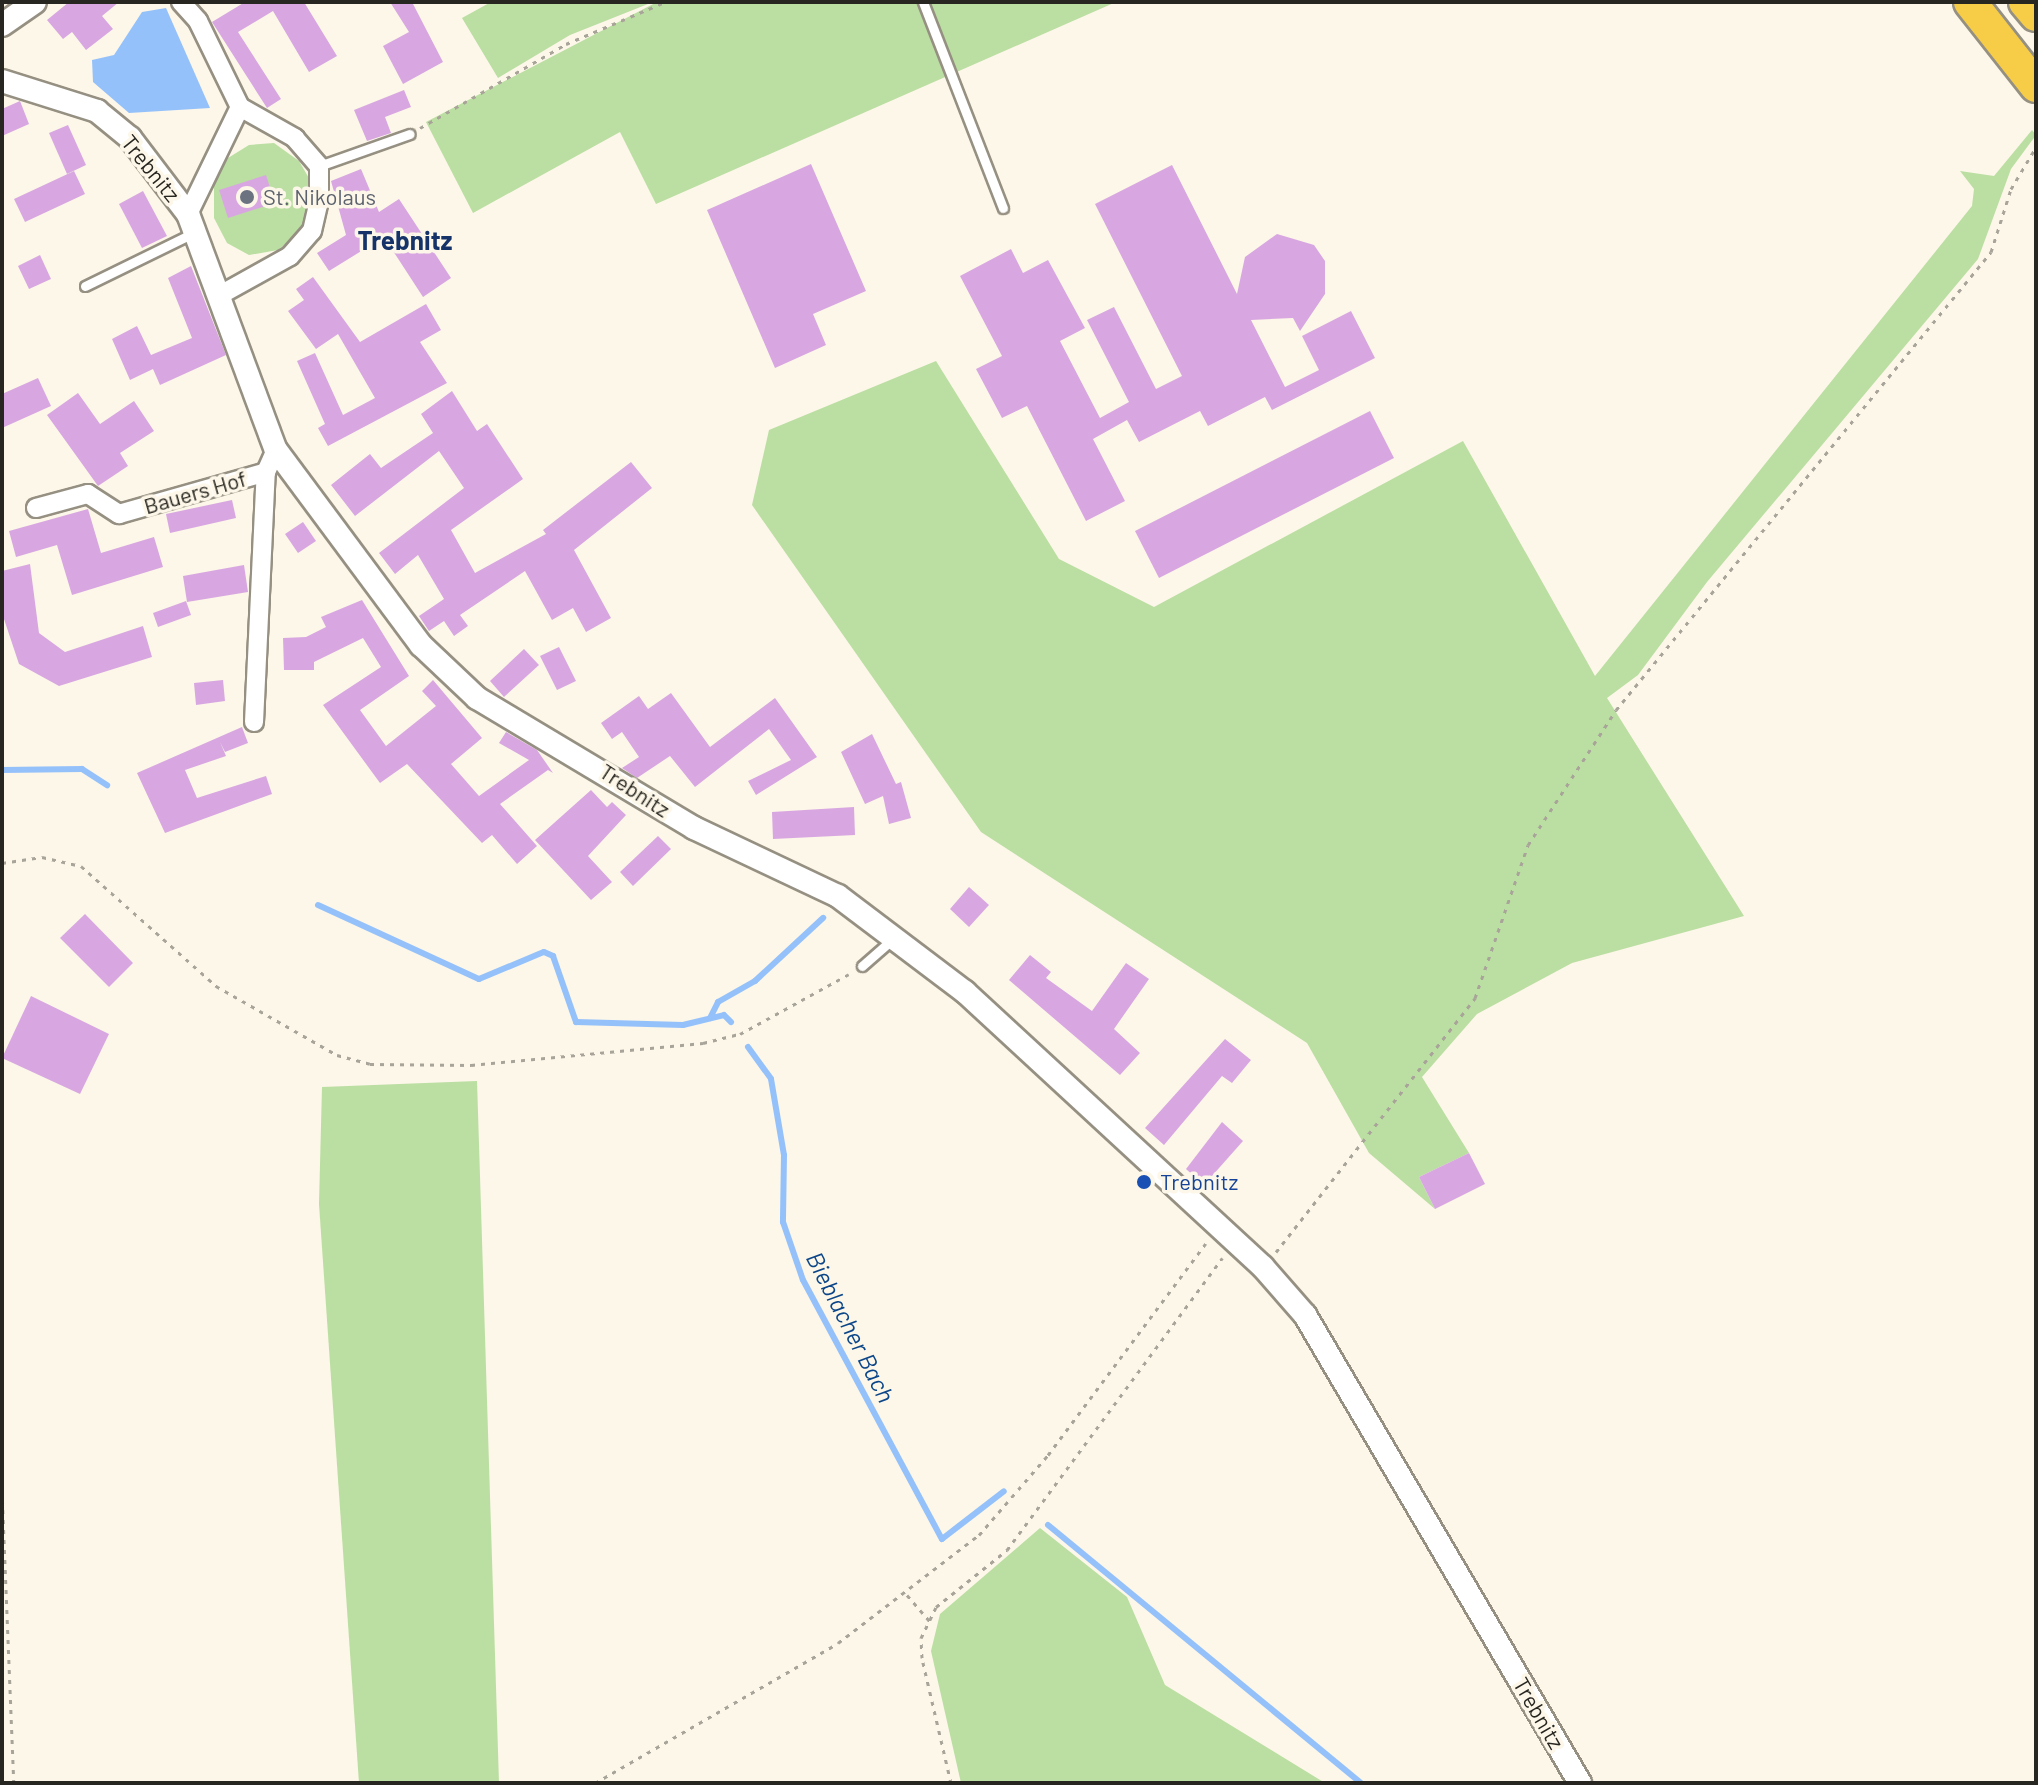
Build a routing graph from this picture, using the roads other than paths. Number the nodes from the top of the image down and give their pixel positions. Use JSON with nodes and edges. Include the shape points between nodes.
{"nodes":[{"id":1,"x":35,"y":2,"type":"edge"},
{"id":2,"x":181,"y":2,"type":"edge"},
{"id":3,"x":923,"y":2,"type":"edge"},
{"id":4,"x":1970,"y":2,"type":"edge"},
{"id":5,"x":2025,"y":2,"type":"edge"},
{"id":6,"x":2036,"y":15,"type":"edge"},
{"id":7,"x":2,"y":25,"type":"edge"},
{"id":8,"x":2,"y":81,"type":"edge"},
{"id":9,"x":2035,"y":84,"type":"edge"},
{"id":10,"x":240,"y":107,"type":"junction"},
{"id":11,"x":410,"y":134,"type":"road end"},
{"id":12,"x":319,"y":166,"type":"junction"},
{"id":13,"x":1003,"y":208,"type":"dead end"},
{"id":14,"x":192,"y":223,"type":"junction"},
{"id":15,"x":85,"y":286,"type":"dead end"},
{"id":16,"x":220,"y":295,"type":"junction"},
{"id":17,"x":276,"y":450,"type":"junction"},
{"id":18,"x":266,"y":472,"type":"junction"},
{"id":19,"x":36,"y":508,"type":"dead end"},
{"id":20,"x":254,"y":722,"type":"dead end"},
{"id":21,"x":894,"y":938,"type":"junction"},
{"id":22,"x":862,"y":966,"type":"road end"},
{"id":23,"x":1580,"y":1783,"type":"edge"}],
"edges":[{"from":1,"to":7,"type":"street"},
{"from":2,"to":10,"type":"street","via":[[198,21]]},
{"from":3,"to":13,"type":"lane"},
{"from":4,"to":9,"type":"highway"},
{"from":5,"to":6,"type":"highway"},
{"from":8,"to":14,"type":"street","name":"Trebnitz","via":[[97,111],[130,138]]},
{"from":10,"to":12,"type":"street","via":[[295,138]]},
{"from":10,"to":14,"type":"street","name":"Trebnitz"},
{"from":11,"to":12,"type":"lane"},
{"from":12,"to":16,"type":"street","via":[[312,231],[290,256]]},
{"from":14,"to":15,"type":"lane"},
{"from":14,"to":16,"type":"street","name":"Trebnitz"},
{"from":16,"to":17,"type":"street","name":"Trebnitz"},
{"from":17,"to":18,"type":"street"},
{"from":17,"to":21,"type":"street","name":"Trebnitz","via":[[421,645],[477,698],[694,828],[838,896]]},
{"from":18,"to":19,"type":"street","name":"Bauers Hof","via":[[119,514],[88,494]]},
{"from":18,"to":20,"type":"street"},
{"from":21,"to":22,"type":"lane"},
{"from":21,"to":23,"type":"street","name":"Trebnitz","via":[[1093,1104],[1155,1173],[1263,1267],[1305,1315]]}]}
